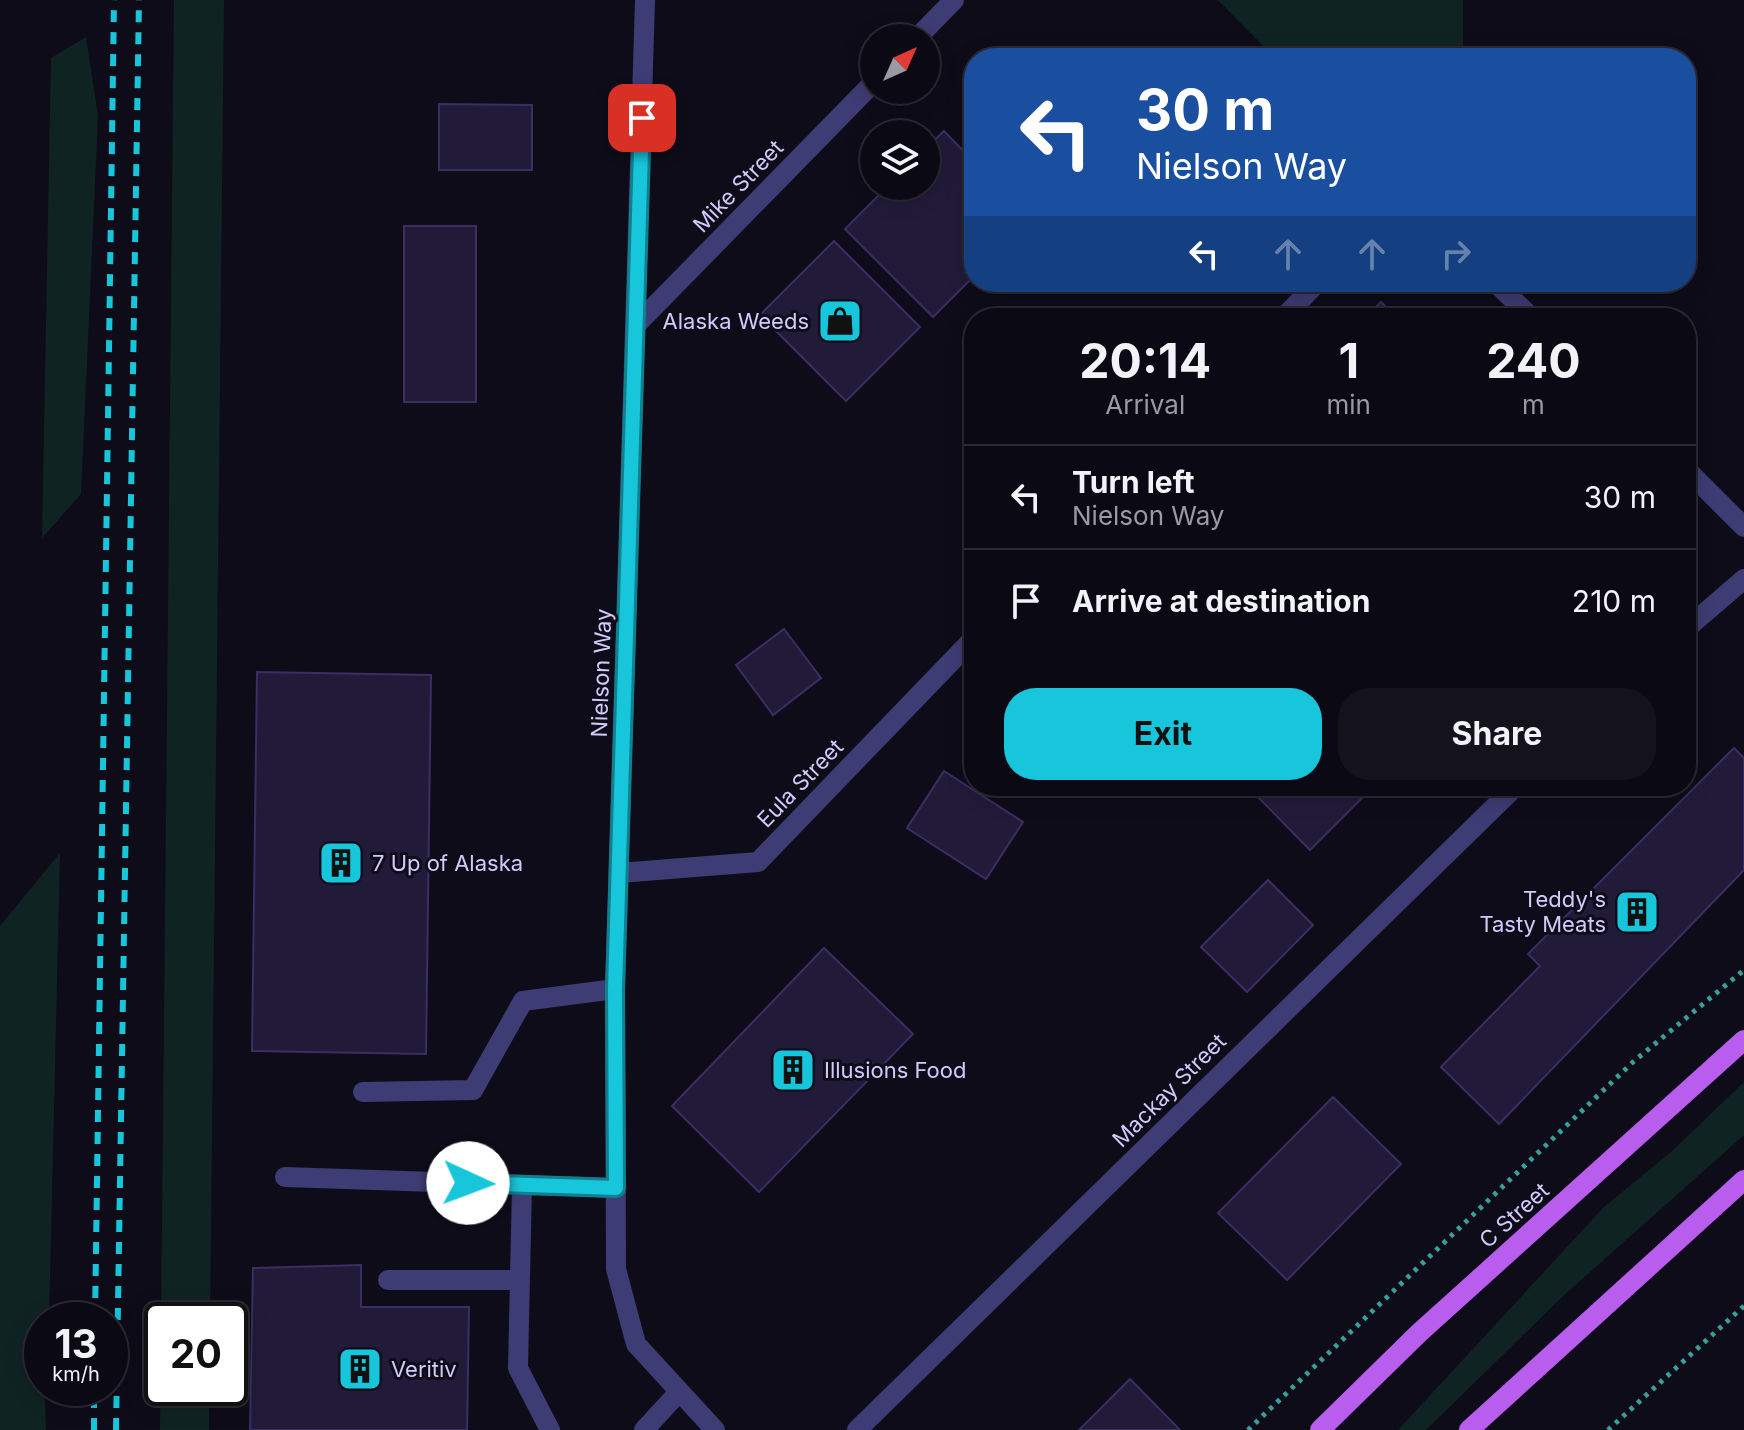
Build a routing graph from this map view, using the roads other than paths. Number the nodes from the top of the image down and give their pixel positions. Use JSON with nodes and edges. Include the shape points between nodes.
{"nodes":[{"id":1,"x":645,"y":0,"type":"edge"},
{"id":2,"x":954,"y":0,"type":"edge"},
{"id":3,"x":931,"y":24,"type":"edge"},
{"id":4,"x":860,"y":96,"type":"edge"},
{"id":5,"x":1308,"y":292,"type":"edge"},
{"id":6,"x":1505,"y":292,"type":"edge"},
{"id":7,"x":1293,"y":308,"type":"edge"},
{"id":8,"x":1522,"y":308,"type":"edge"},
{"id":9,"x":636,"y":325,"type":"junction"},
{"id":10,"x":1696,"y":479,"type":"edge"},
{"id":11,"x":1744,"y":527,"type":"edge"},
{"id":12,"x":1744,"y":579,"type":"edge"},
{"id":13,"x":1696,"y":620,"type":"edge"},
{"id":14,"x":964,"y":648,"type":"edge"},
{"id":15,"x":1506,"y":796,"type":"edge"},
{"id":16,"x":619,"y":873,"type":"junction"},
{"id":17,"x":615,"y":989,"type":"junction"},
{"id":18,"x":1744,"y":1040,"type":"edge"},
{"id":19,"x":363,"y":1092,"type":"dead end"},
{"id":20,"x":285,"y":1177,"type":"dead end"},
{"id":21,"x":1744,"y":1180,"type":"edge"},
{"id":22,"x":522,"y":1185,"type":"junction"},
{"id":23,"x":616,"y":1188,"type":"junction"},
{"id":24,"x":388,"y":1280,"type":"dead end"},
{"id":25,"x":520,"y":1280,"type":"junction"},
{"id":26,"x":679,"y":1392,"type":"junction"},
{"id":27,"x":550,"y":1430,"type":"edge"},
{"id":28,"x":644,"y":1430,"type":"edge"},
{"id":29,"x":715,"y":1430,"type":"edge"},
{"id":30,"x":857,"y":1430,"type":"edge"},
{"id":31,"x":1320,"y":1430,"type":"edge"},
{"id":32,"x":1469,"y":1430,"type":"edge"}],
"edges":[{"from":1,"to":9,"type":"street","name":"Nielson Way"},
{"from":2,"to":3,"type":"street"},
{"from":4,"to":9,"type":"street","name":"Mike Street"},
{"from":5,"to":7,"type":"street"},
{"from":6,"to":8,"type":"street"},
{"from":9,"to":16,"type":"street","name":"Nielson Way"},
{"from":10,"to":11,"type":"street"},
{"from":12,"to":13,"type":"street"},
{"from":14,"to":16,"type":"street","name":"Eula Street","via":[[758,862]]},
{"from":15,"to":30,"type":"street","name":"Mackay Street"},
{"from":16,"to":17,"type":"street","name":"Nielson Way"},
{"from":17,"to":19,"type":"street","via":[[523,1001],[473,1090]]},
{"from":17,"to":23,"type":"street","name":"Nielson Way"},
{"from":18,"to":31,"type":"main road","name":"C Street","via":[[1419,1333]]},
{"from":20,"to":22,"type":"street"},
{"from":21,"to":32,"type":"main road"},
{"from":22,"to":23,"type":"street"},
{"from":22,"to":25,"type":"street"},
{"from":23,"to":26,"type":"street","name":"Nielson Way","via":[[616,1269],[636,1344]]},
{"from":24,"to":25,"type":"street"},
{"from":25,"to":27,"type":"street","via":[[518,1368]]},
{"from":26,"to":28,"type":"street"},
{"from":26,"to":29,"type":"street"}]}
